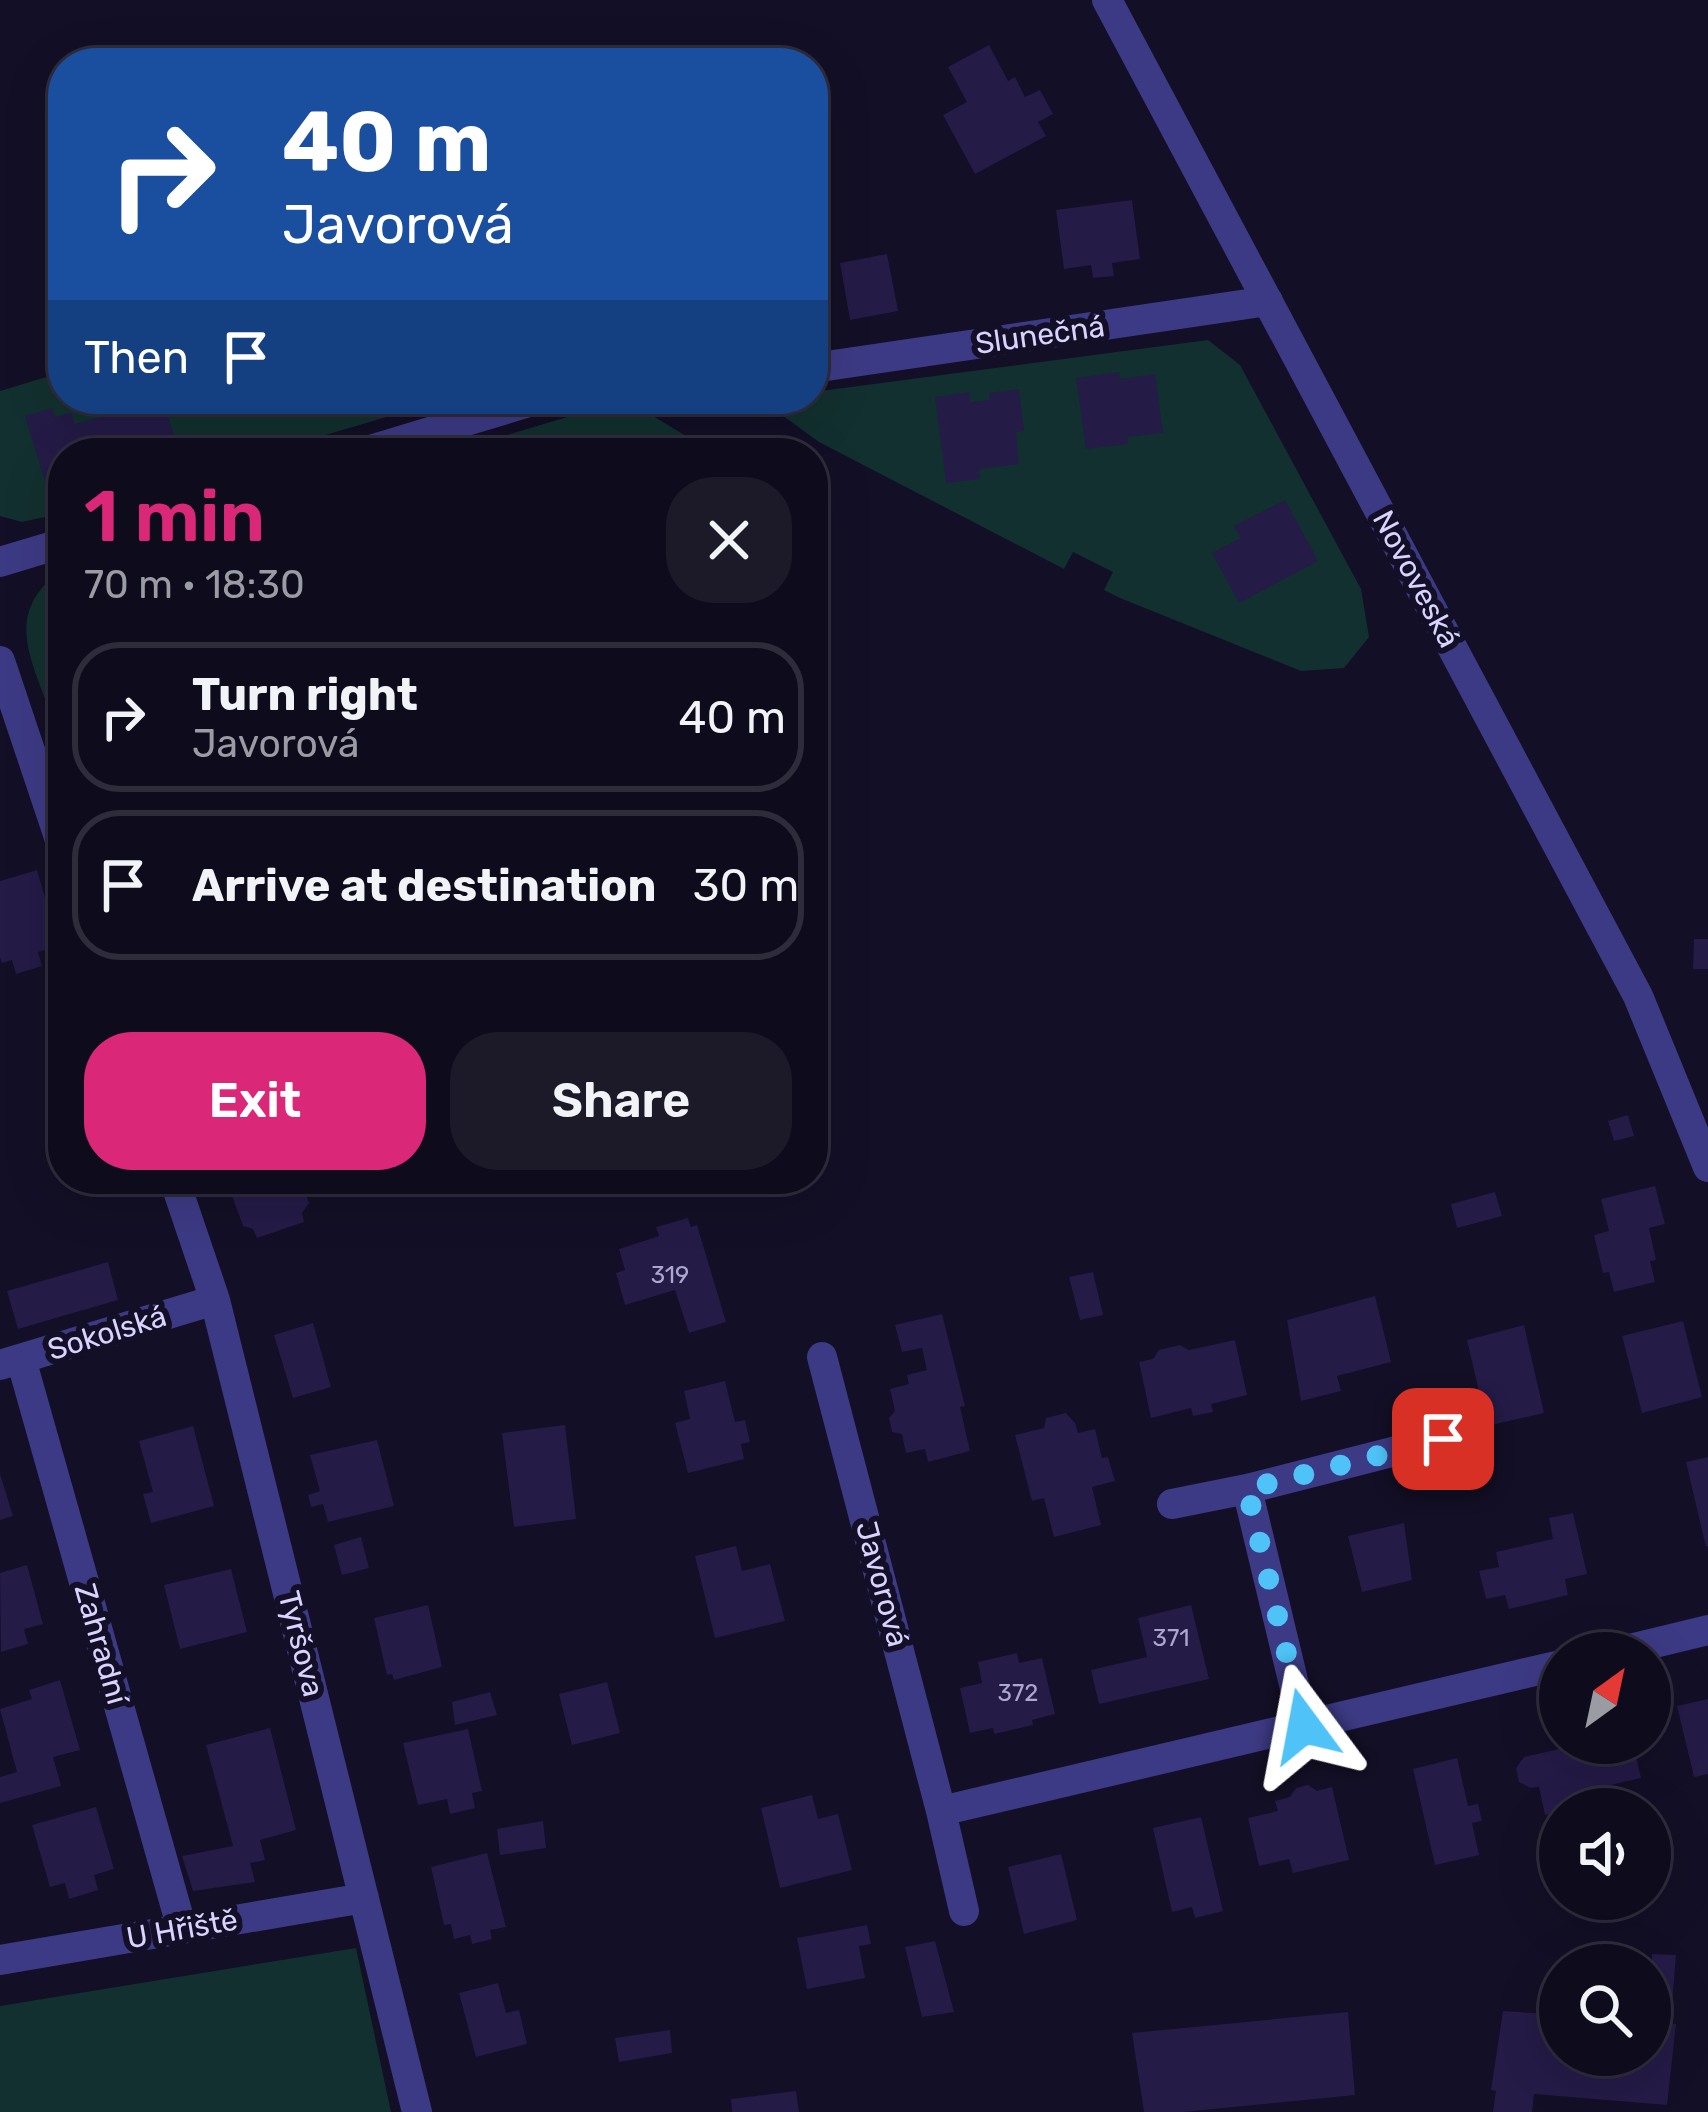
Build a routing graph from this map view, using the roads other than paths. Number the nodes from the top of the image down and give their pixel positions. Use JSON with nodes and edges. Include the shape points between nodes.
{"nodes":[{"id":1,"x":1107,"y":0,"type":"edge"},
{"id":2,"x":1268,"y":302,"type":"junction"},
{"id":3,"x":828,"y":366,"type":"edge"},
{"id":4,"x":489,"y":414,"type":"edge"},
{"id":5,"x":410,"y":438,"type":"edge"},
{"id":6,"x":48,"y":547,"type":"edge"},
{"id":7,"x":0,"y":562,"type":"edge"},
{"id":8,"x":0,"y":661,"type":"edge"},
{"id":9,"x":48,"y":804,"type":"edge"},
{"id":10,"x":1708,"y":1167,"type":"edge"},
{"id":11,"x":179,"y":1194,"type":"edge"},
{"id":12,"x":215,"y":1300,"type":"junction"},
{"id":13,"x":822,"y":1357,"type":"dead end"},
{"id":14,"x":10,"y":1362,"type":"edge"},
{"id":15,"x":1443,"y":1439,"type":"dead end"},
{"id":16,"x":1247,"y":1489,"type":"junction"},
{"id":17,"x":1172,"y":1504,"type":"dead end"},
{"id":18,"x":1708,"y":1630,"type":"edge"},
{"id":19,"x":1671,"y":1639,"type":"edge"},
{"id":20,"x":1539,"y":1671,"type":"edge"},
{"id":21,"x":1304,"y":1726,"type":"junction"},
{"id":22,"x":941,"y":1811,"type":"junction"},
{"id":23,"x":364,"y":1898,"type":"junction"},
{"id":24,"x":964,"y":1911,"type":"dead end"},
{"id":25,"x":182,"y":1929,"type":"junction"},
{"id":26,"x":0,"y":1960,"type":"edge"},
{"id":27,"x":417,"y":2112,"type":"edge"}],
"edges":[{"from":1,"to":2,"type":"street","name":"Novoveská"},
{"from":2,"to":3,"type":"street","name":"Slunečná"},
{"from":2,"to":10,"type":"street","name":"Novoveská","via":[[1638,996]]},
{"from":4,"to":5,"type":"street"},
{"from":6,"to":7,"type":"street"},
{"from":8,"to":9,"type":"street"},
{"from":11,"to":12,"type":"street","name":"Tyršova"},
{"from":12,"to":14,"type":"street","name":"Sokolská"},
{"from":12,"to":23,"type":"street","name":"Tyršova"},
{"from":13,"to":22,"type":"street","name":"Javorová"},
{"from":14,"to":25,"type":"street","name":"Zahradní"},
{"from":15,"to":16,"type":"street"},
{"from":16,"to":17,"type":"street"},
{"from":16,"to":21,"type":"street"},
{"from":18,"to":19,"type":"street"},
{"from":20,"to":21,"type":"street"},
{"from":21,"to":22,"type":"street"},
{"from":22,"to":24,"type":"street","name":"Javorová"},
{"from":23,"to":25,"type":"street","name":"U Hřiště"},
{"from":23,"to":27,"type":"street","name":"Tyršova"},
{"from":25,"to":26,"type":"street","name":"U Hřiště"}]}
